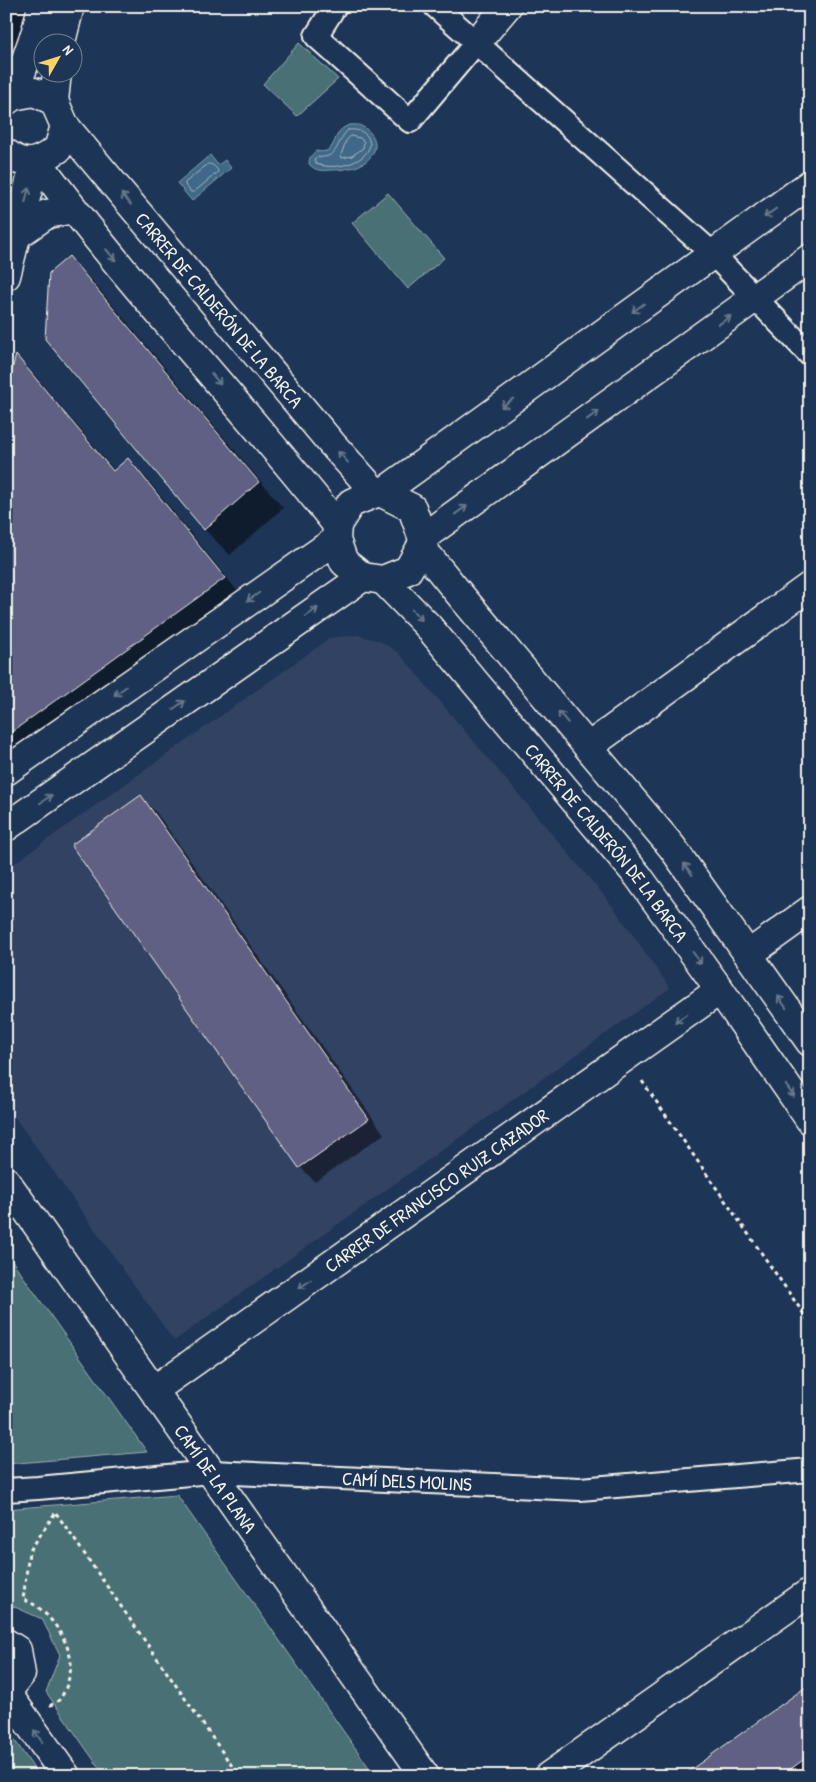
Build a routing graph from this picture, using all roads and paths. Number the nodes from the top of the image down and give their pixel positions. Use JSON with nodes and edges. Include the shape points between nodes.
{"nodes":[{"id":1,"x":42,"y":6,"type":"edge"},
{"id":2,"x":70,"y":6,"type":"edge"},
{"id":3,"x":335,"y":6,"type":"edge"},
{"id":4,"x":435,"y":6,"type":"edge"},
{"id":5,"x":507,"y":6,"type":"edge"},
{"id":6,"x":64,"y":32,"type":"edge"},
{"id":7,"x":476,"y":43,"type":"junction"},
{"id":8,"x":56,"y":82,"type":"edge"},
{"id":9,"x":10,"y":98,"type":"edge"},
{"id":10,"x":54,"y":102,"type":"junction"},
{"id":11,"x":65,"y":126,"type":"junction"},
{"id":12,"x":6,"y":153,"type":"edge"},
{"id":13,"x":36,"y":162,"type":"junction"},
{"id":14,"x":810,"y":184,"type":"edge"},
{"id":15,"x":73,"y":209,"type":"junction"},
{"id":16,"x":17,"y":235,"type":"junction"},
{"id":17,"x":713,"y":254,"type":"junction"},
{"id":18,"x":810,"y":258,"type":"edge"},
{"id":19,"x":6,"y":276,"type":"edge"},
{"id":20,"x":755,"y":298,"type":"junction"},
{"id":21,"x":810,"y":355,"type":"edge"},
{"id":22,"x":379,"y":493,"type":"junction"},
{"id":23,"x":336,"y":532,"type":"junction"},
{"id":24,"x":422,"y":543,"type":"junction"},
{"id":25,"x":373,"y":579,"type":"junction"},
{"id":26,"x":810,"y":586,"type":"edge"},
{"id":27,"x":588,"y":746,"type":"junction"},
{"id":28,"x":6,"y":771,"type":"edge"},
{"id":29,"x":6,"y":827,"type":"edge"},
{"id":30,"x":810,"y":910,"type":"edge"},
{"id":31,"x":749,"y":954,"type":"junction"},
{"id":32,"x":720,"y":990,"type":"junction"},
{"id":33,"x":810,"y":1042,"type":"edge"},
{"id":34,"x":626,"y":1057,"type":"junction"},
{"id":35,"x":810,"y":1120,"type":"edge"},
{"id":36,"x":6,"y":1181,"type":"edge"},
{"id":37,"x":810,"y":1323,"type":"edge"},
{"id":38,"x":154,"y":1390,"type":"junction"},
{"id":39,"x":810,"y":1470,"type":"edge"},
{"id":40,"x":211,"y":1472,"type":"junction"},
{"id":41,"x":6,"y":1490,"type":"edge"},
{"id":42,"x":810,"y":1592,"type":"edge"},
{"id":43,"x":6,"y":1643,"type":"edge"},
{"id":44,"x":7,"y":1693,"type":"edge"},
{"id":45,"x":35,"y":1731,"type":"junction"},
{"id":46,"x":66,"y":1776,"type":"edge"},
{"id":47,"x":239,"y":1776,"type":"edge"},
{"id":48,"x":426,"y":1776,"type":"edge"},
{"id":49,"x":549,"y":1776,"type":"edge"}],
"edges":[{"from":1,"to":9,"type":"street","via":[[36,31]]},
{"from":2,"to":6,"type":"street"},
{"from":3,"to":7,"type":"street","via":[[316,36],[410,121]]},
{"from":4,"to":7,"type":"street"},
{"from":5,"to":7,"type":"street"},
{"from":7,"to":17,"type":"street"},
{"from":8,"to":10,"type":"street"},
{"from":9,"to":10,"type":"street","via":[[34,92]]},
{"from":10,"to":11,"type":"street","name":"CARRER DE CALDERÓN DE LA BARCA"},
{"from":11,"to":13,"type":"street","via":[[58,149]]},
{"from":22,"to":11,"type":"street","name":"CARRER DE CALDERÓN DE LA BARCA","one_way":true,"via":[[326,436]]},
{"from":12,"to":13,"type":"street","via":[[16,160]]},
{"from":13,"to":15,"type":"street"},
{"from":16,"to":13,"type":"street","one_way":true},
{"from":14,"to":17,"type":"street","one_way":true},
{"from":15,"to":16,"type":"street","via":[[47,214]]},
{"from":15,"to":23,"type":"street","one_way":true,"via":[[296,473]]},
{"from":16,"to":19,"type":"street"},
{"from":17,"to":20,"type":"street"},
{"from":17,"to":22,"type":"street","one_way":true},
{"from":18,"to":20,"type":"street"},
{"from":20,"to":21,"type":"street"},
{"from":24,"to":20,"type":"street","one_way":true,"via":[[429,533]]},
{"from":22,"to":23,"type":"street","via":[[351,503]]},
{"from":22,"to":24,"type":"street","via":[[412,508]]},
{"from":23,"to":25,"type":"street","via":[[344,562]]},
{"from":23,"to":28,"type":"street","one_way":true},
{"from":24,"to":25,"type":"street","via":[[408,570]]},
{"from":27,"to":24,"type":"street","one_way":true,"via":[[467,603]]},
{"from":29,"to":25,"type":"street","one_way":true},
{"from":25,"to":32,"type":"street","name":"CARRER DE CALDERÓN DE LA BARCA","one_way":true,"via":[[427,625],[638,876]]},
{"from":26,"to":27,"type":"street"},
{"from":31,"to":27,"type":"street","one_way":true,"via":[[672,847]]},
{"from":30,"to":31,"type":"street"},
{"from":33,"to":31,"type":"street","one_way":true},
{"from":32,"to":34,"type":"street","name":"CARRER DE FRANCISCO RUIZ CAZADOR","one_way":true},
{"from":32,"to":35,"type":"street","name":"CARRER DE CALDERÓN DE LA BARCA","one_way":true},
{"from":34,"to":37,"type":"path"},
{"from":34,"to":38,"type":"street","name":"CARRER DE FRANCISCO RUIZ CAZADOR","one_way":true},
{"from":36,"to":38,"type":"street","name":"CAMÍ DE LA PLANA"},
{"from":38,"to":40,"type":"street","name":"CAMÍ DE LA PLANA"},
{"from":39,"to":40,"type":"street","name":"CAMÍ DELS MOLINS","via":[[580,1489]]},
{"from":40,"to":41,"type":"street","name":"CAMÍ DELS MOLINS"},
{"from":40,"to":48,"type":"street","name":"CAMÍ DE LA PLANA"},
{"from":42,"to":49,"type":"street"},
{"from":43,"to":44,"type":"street","via":[[17,1650],[21,1674]]},
{"from":44,"to":45,"type":"street"},
{"from":46,"to":45,"type":"street","one_way":true},
{"from":45,"to":47,"type":"path","via":[[57,1716],[50,1706],[59,1700],[71,1665],[65,1643],[52,1619],[32,1602],[23,1600],[29,1552],[55,1512]]}]}
